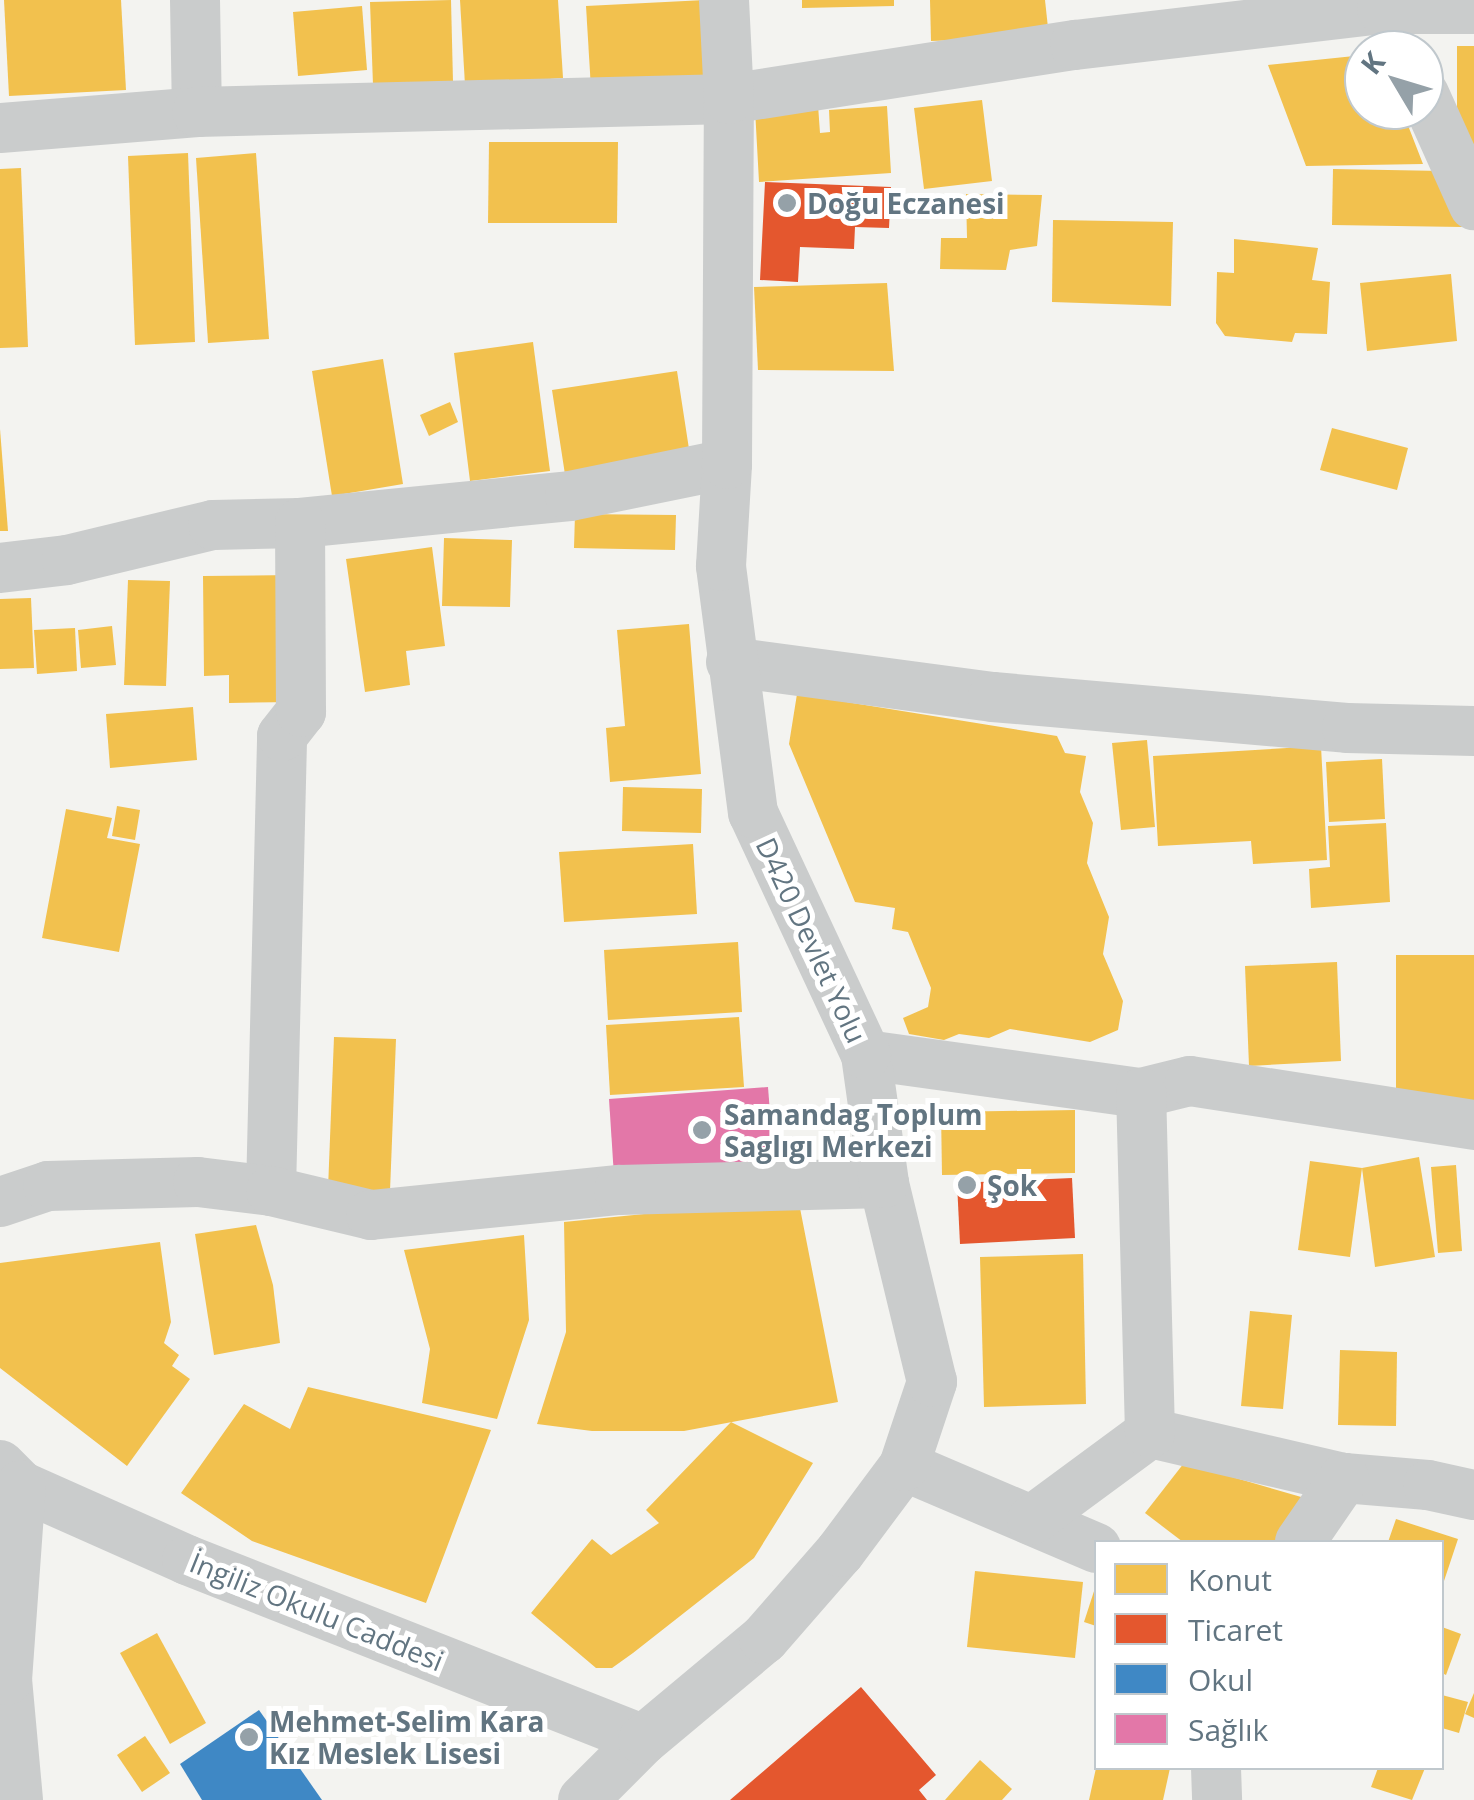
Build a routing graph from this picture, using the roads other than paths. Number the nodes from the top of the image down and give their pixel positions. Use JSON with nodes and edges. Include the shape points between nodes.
{"nodes":[{"id":1,"x":195,"y":0,"type":"edge"},
{"id":2,"x":724,"y":0,"type":"edge"},
{"id":3,"x":1474,"y":9,"type":"edge"},
{"id":4,"x":1388,"y":20,"type":"edge"},
{"id":5,"x":1073,"y":22,"type":"edge"},
{"id":6,"x":729,"y":99,"type":"junction"},
{"id":7,"x":197,"y":112,"type":"junction"},
{"id":8,"x":0,"y":128,"type":"edge"},
{"id":9,"x":1440,"y":130,"type":"edge"},
{"id":10,"x":1474,"y":205,"type":"edge"},
{"id":11,"x":728,"y":464,"type":"junction"},
{"id":12,"x":300,"y":522,"type":"junction"},
{"id":13,"x":0,"y":568,"type":"edge"},
{"id":14,"x":731,"y":662,"type":"junction"},
{"id":15,"x":1474,"y":731,"type":"edge"},
{"id":16,"x":866,"y":1055,"type":"junction"},
{"id":17,"x":1141,"y":1092,"type":"junction"},
{"id":18,"x":1474,"y":1125,"type":"edge"},
{"id":19,"x":884,"y":1183,"type":"junction"},
{"id":20,"x":271,"y":1192,"type":"junction"},
{"id":21,"x":0,"y":1202,"type":"edge"},
{"id":22,"x":1150,"y":1434,"type":"junction"},
{"id":23,"x":904,"y":1466,"type":"junction"},
{"id":24,"x":11,"y":1476,"type":"edge"},
{"id":25,"x":1344,"y":1478,"type":"junction"},
{"id":26,"x":1474,"y":1495,"type":"edge"},
{"id":27,"x":1032,"y":1520,"type":"junction"},
{"id":28,"x":1301,"y":1540,"type":"edge"},
{"id":29,"x":1094,"y":1547,"type":"edge"},
{"id":30,"x":643,"y":1740,"type":"junction"},
{"id":31,"x":1216,"y":1770,"type":"edge"},
{"id":32,"x":18,"y":1800,"type":"edge"},
{"id":33,"x":583,"y":1800,"type":"edge"},
{"id":34,"x":1217,"y":1800,"type":"edge"}],
"edges":[{"from":1,"to":7,"type":"street"},
{"from":2,"to":6,"type":"street","name":"D420 Devlet Yolu"},
{"from":3,"to":4,"type":"street"},
{"from":4,"to":5,"type":"street"},
{"from":5,"to":6,"type":"street"},
{"from":6,"to":7,"type":"street"},
{"from":6,"to":11,"type":"street","name":"D420 Devlet Yolu"},
{"from":7,"to":8,"type":"street"},
{"from":9,"to":10,"type":"street"},
{"from":11,"to":12,"type":"street","via":[[570,496]]},
{"from":11,"to":14,"type":"street","name":"D420 Devlet Yolu","via":[[721,566]]},
{"from":12,"to":13,"type":"street","via":[[214,524],[67,560]]},
{"from":12,"to":20,"type":"street","via":[[302,712],[282,736]]},
{"from":14,"to":15,"type":"street","via":[[993,698],[1347,728]]},
{"from":14,"to":16,"type":"street","name":"D420 Devlet Yolu","via":[[753,813]]},
{"from":16,"to":17,"type":"street"},
{"from":16,"to":19,"type":"street","name":"D420 Devlet Yolu"},
{"from":17,"to":18,"type":"street","via":[[1190,1081]]},
{"from":17,"to":22,"type":"street"},
{"from":19,"to":20,"type":"street","via":[[620,1190],[371,1215]]},
{"from":19,"to":23,"type":"street","name":"D420 Devlet Yolu","via":[[932,1382]]},
{"from":20,"to":21,"type":"street","via":[[198,1182],[48,1186]]},
{"from":22,"to":25,"type":"street"},
{"from":22,"to":27,"type":"street"},
{"from":23,"to":27,"type":"street"},
{"from":23,"to":30,"type":"street","name":"D420 Devlet Yolu","via":[[764,1639]]},
{"from":24,"to":30,"type":"street","name":"İngiliz Okulu Caddesi","via":[[186,1560]]},
{"from":24,"to":32,"type":"street","via":[[7,1680]]},
{"from":25,"to":26,"type":"street"},
{"from":25,"to":28,"type":"street"},
{"from":27,"to":29,"type":"street"},
{"from":30,"to":33,"type":"street","name":"D420 Devlet Yolu"},
{"from":31,"to":34,"type":"street"}]}
